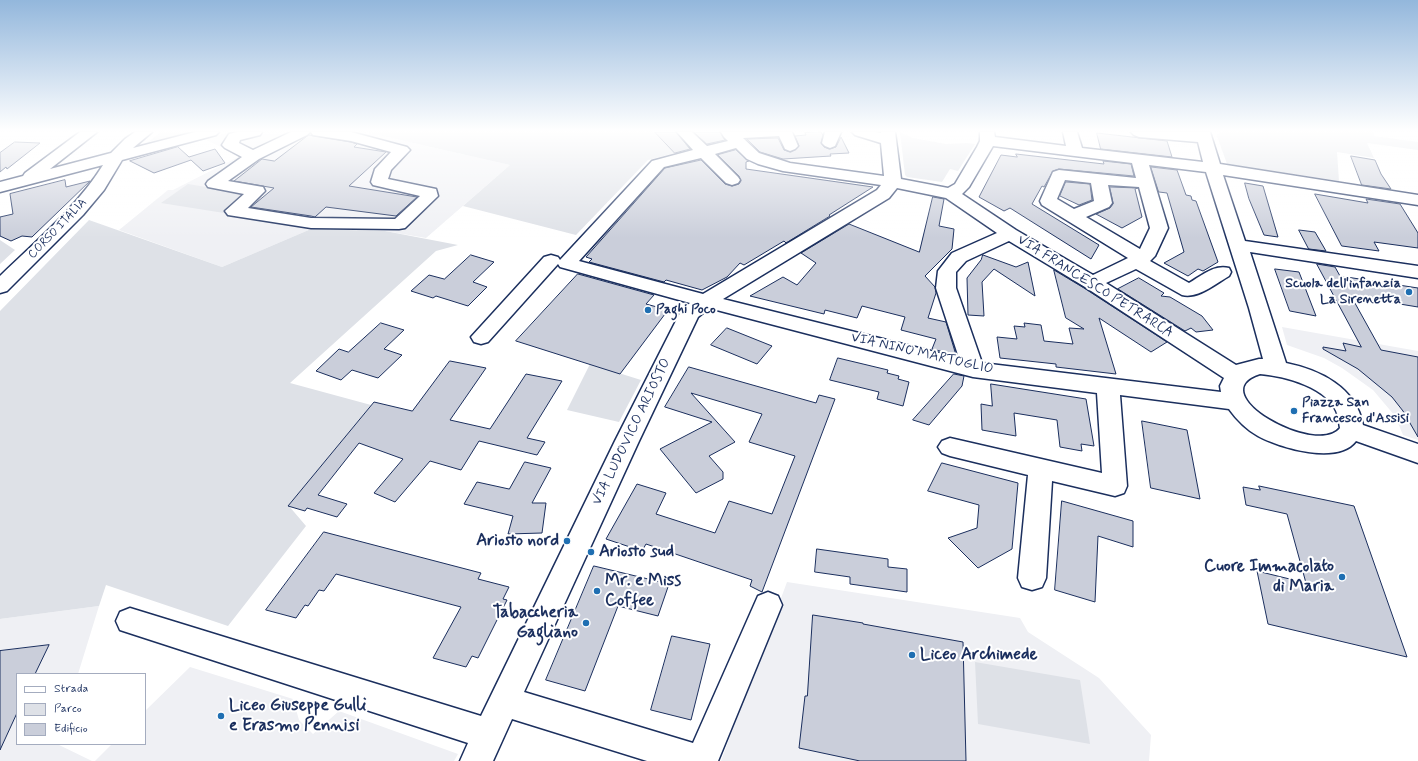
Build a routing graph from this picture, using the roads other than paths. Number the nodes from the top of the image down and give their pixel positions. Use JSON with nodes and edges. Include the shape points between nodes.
{"nodes":[{"id":1,"x":42,"y":168,"type":"edge"},
{"id":2,"x":80,"y":168,"type":"edge"},
{"id":3,"x":109,"y":168,"type":"edge"},
{"id":4,"x":237,"y":168,"type":"edge"},
{"id":5,"x":384,"y":168,"type":"edge"},
{"id":6,"x":654,"y":168,"type":"edge"},
{"id":7,"x":720,"y":168,"type":"edge"},
{"id":8,"x":787,"y":168,"type":"edge"},
{"id":9,"x":882,"y":168,"type":"edge"},
{"id":10,"x":973,"y":168,"type":"edge"},
{"id":11,"x":1141,"y":168,"type":"edge"},
{"id":12,"x":1208,"y":168,"type":"edge"},
{"id":13,"x":1212,"y":168,"type":"junction"},
{"id":14,"x":1099,"y":179,"type":"junction"},
{"id":15,"x":732,"y":180,"type":"dead end"},
{"id":16,"x":22,"y":183,"type":"junction"},
{"id":17,"x":1135,"y":183,"type":"dead end"},
{"id":18,"x":884,"y":184,"type":"junction"},
{"id":19,"x":0,"y":187,"type":"edge"},
{"id":20,"x":953,"y":195,"type":"junction"},
{"id":21,"x":1418,"y":200,"type":"edge"},
{"id":22,"x":1077,"y":215,"type":"junction"},
{"id":23,"x":1002,"y":228,"type":"junction"},
{"id":24,"x":1237,"y":245,"type":"junction"},
{"id":25,"x":1142,"y":256,"type":"junction"},
{"id":26,"x":559,"y":262,"type":"junction"},
{"id":27,"x":1222,"y":272,"type":"dead end"},
{"id":28,"x":1418,"y":272,"type":"edge"},
{"id":29,"x":1098,"y":280,"type":"junction"},
{"id":30,"x":0,"y":287,"type":"edge"},
{"id":31,"x":706,"y":301,"type":"junction"},
{"id":32,"x":481,"y":337,"type":"dead end"},
{"id":33,"x":1276,"y":367,"type":"junction"},
{"id":34,"x":973,"y":369,"type":"junction"},
{"id":35,"x":1235,"y":375,"type":"junction"},
{"id":36,"x":1108,"y":387,"type":"junction"},
{"id":37,"x":1235,"y":402,"type":"junction"},
{"id":38,"x":1352,"y":430,"type":"junction"},
{"id":39,"x":950,"y":447,"type":"dead end"},
{"id":40,"x":1411,"y":451,"type":"edge"},
{"id":41,"x":1041,"y":468,"type":"junction"},
{"id":42,"x":1032,"y":578,"type":"dead end"},
{"id":43,"x":768,"y":605,"type":"dead end"},
{"id":44,"x":130,"y":621,"type":"dead end"},
{"id":45,"x":504,"y":702,"type":"junction"},
{"id":46,"x":489,"y":734,"type":"junction"},
{"id":47,"x":476,"y":761,"type":"edge"},
{"id":48,"x":701,"y":761,"type":"edge"}],
"edges":[{"from":1,"to":16,"type":"street"},
{"from":2,"to":16,"type":"street"},
{"from":3,"to":30,"type":"street","name":"CORSO ITALIA","via":[[77,211]]},
{"from":4,"to":5,"type":"street","via":[[214,184],[257,191],[234,211],[311,223],[399,224],[430,196],[430,193],[379,182]]},
{"from":6,"to":26,"type":"street"},
{"from":7,"to":15,"type":"street"},
{"from":8,"to":18,"type":"street"},
{"from":9,"to":18,"type":"street"},
{"from":10,"to":20,"type":"street"},
{"from":11,"to":25,"type":"street","via":[[1159,228]]},
{"from":12,"to":13,"type":"street"},
{"from":13,"to":21,"type":"street"},
{"from":13,"to":24,"type":"street"},
{"from":14,"to":17,"type":"street"},
{"from":14,"to":22,"type":"street","via":[[1103,203]]},
{"from":14,"to":22,"type":"street","via":[[1059,175],[1048,201]]},
{"from":16,"to":19,"type":"street"},
{"from":18,"to":20,"type":"street"},
{"from":18,"to":31,"type":"street","name":"VIA LUDOVICO ARIOSTO","via":[[883,194]]},
{"from":20,"to":23,"type":"street","name":"VIA FRANCESCO PETRARCA"},
{"from":22,"to":25,"type":"street"},
{"from":23,"to":29,"type":"street","name":"VIA FRANCESCO PETRARCA"},
{"from":23,"to":34,"type":"street","via":[[959,257],[947,271],[946,288]]},
{"from":24,"to":28,"type":"street"},
{"from":24,"to":33,"type":"street"},
{"from":25,"to":27,"type":"street","via":[[1189,291]]},
{"from":25,"to":29,"type":"street"},
{"from":26,"to":31,"type":"street","name":"VIA NINO MARTOGLIO"},
{"from":26,"to":32,"type":"street"},
{"from":29,"to":35,"type":"street","name":"VIA FRANCESCO PETRARCA"},
{"from":31,"to":34,"type":"street","name":"VIA NINO MARTOGLIO"},
{"from":31,"to":45,"type":"street","name":"VIA LUDOVICO ARIOSTO","via":[[690,313]]},
{"from":33,"to":35,"type":"street","via":[[1245,369]]},
{"from":33,"to":38,"type":"street","via":[[1293,371],[1325,386],[1347,408],[1352,419]]},
{"from":34,"to":36,"type":"street","name":"VIA NINO MARTOGLIO"},
{"from":35,"to":37,"type":"street","via":[[1231,383]]},
{"from":36,"to":37,"type":"street","name":"VIA NINO MARTOGLIO"},
{"from":36,"to":41,"type":"street","via":[[1115,486]]},
{"from":37,"to":38,"type":"street","via":[[1247,416],[1265,429],[1286,439],[1309,444],[1329,444],[1344,439]]},
{"from":38,"to":40,"type":"street"},
{"from":39,"to":41,"type":"street"},
{"from":41,"to":42,"type":"street"},
{"from":43,"to":48,"type":"street"},
{"from":44,"to":46,"type":"street"},
{"from":45,"to":46,"type":"street","name":"VIA LUDOVICO ARIOSTO"},
{"from":45,"to":48,"type":"street"},
{"from":46,"to":47,"type":"street","name":"VIA LUDOVICO ARIOSTO"}]}
